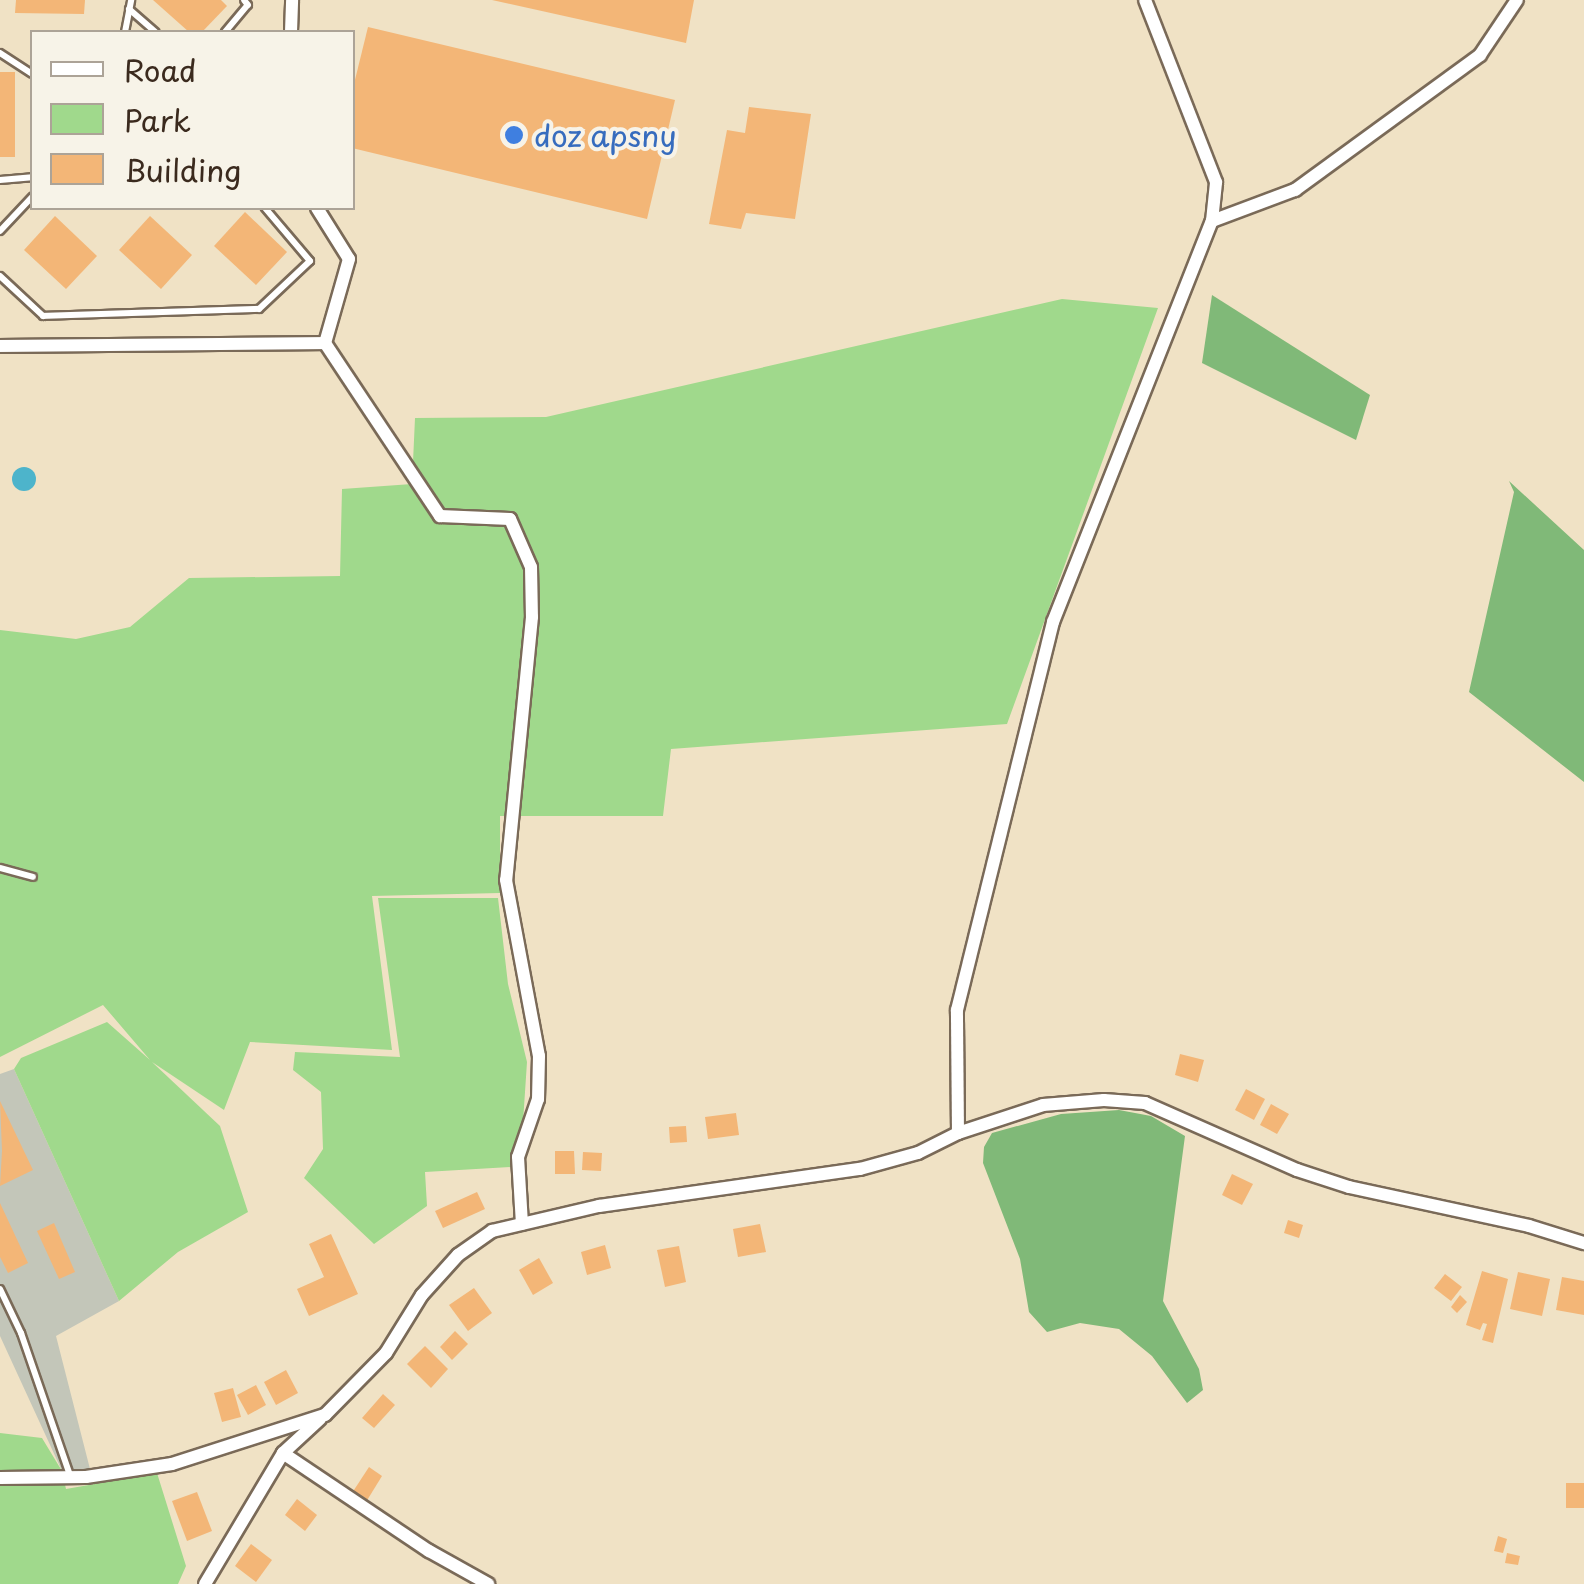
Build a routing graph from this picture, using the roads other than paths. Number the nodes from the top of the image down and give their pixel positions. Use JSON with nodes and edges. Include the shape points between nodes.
{"nodes":[{"id":1,"x":131,"y":0,"type":"edge"},
{"id":2,"x":244,"y":0,"type":"edge"},
{"id":3,"x":292,"y":0,"type":"edge"},
{"id":4,"x":1146,"y":0,"type":"edge"},
{"id":5,"x":1517,"y":0,"type":"edge"},
{"id":6,"x":129,"y":9,"type":"junction"},
{"id":7,"x":125,"y":30,"type":"edge"},
{"id":8,"x":153,"y":30,"type":"edge"},
{"id":9,"x":226,"y":30,"type":"edge"},
{"id":10,"x":291,"y":30,"type":"edge"},
{"id":11,"x":0,"y":53,"type":"edge"},
{"id":12,"x":30,"y":73,"type":"edge"},
{"id":13,"x":30,"y":177,"type":"edge"},
{"id":14,"x":0,"y":180,"type":"edge"},
{"id":15,"x":30,"y":199,"type":"edge"},
{"id":16,"x":267,"y":210,"type":"edge"},
{"id":17,"x":318,"y":210,"type":"edge"},
{"id":18,"x":1212,"y":221,"type":"junction"},
{"id":19,"x":0,"y":231,"type":"edge"},
{"id":20,"x":0,"y":276,"type":"edge"},
{"id":21,"x":325,"y":344,"type":"junction"},
{"id":22,"x":0,"y":346,"type":"edge"},
{"id":23,"x":0,"y":868,"type":"edge"},
{"id":24,"x":33,"y":877,"type":"dead end"},
{"id":25,"x":958,"y":1133,"type":"junction"},
{"id":26,"x":522,"y":1224,"type":"junction"},
{"id":27,"x":1584,"y":1243,"type":"edge"},
{"id":28,"x":0,"y":1289,"type":"edge"},
{"id":29,"x":325,"y":1415,"type":"junction"},
{"id":30,"x":283,"y":1453,"type":"junction"},
{"id":31,"x":0,"y":1478,"type":"edge"},
{"id":32,"x":71,"y":1478,"type":"junction"},
{"id":33,"x":205,"y":1584,"type":"edge"},
{"id":34,"x":488,"y":1584,"type":"edge"}],
"edges":[{"from":1,"to":6,"type":"lane"},
{"from":2,"to":9,"type":"lane","via":[[248,5]]},
{"from":3,"to":10,"type":"street"},
{"from":4,"to":18,"type":"street","via":[[1216,182]]},
{"from":5,"to":18,"type":"street","via":[[1480,55],[1296,190]]},
{"from":6,"to":7,"type":"lane"},
{"from":6,"to":8,"type":"lane"},
{"from":11,"to":12,"type":"lane"},
{"from":13,"to":14,"type":"lane"},
{"from":15,"to":19,"type":"lane"},
{"from":16,"to":20,"type":"lane","via":[[310,261],[259,309],[43,316]]},
{"from":17,"to":21,"type":"street","via":[[348,259]]},
{"from":18,"to":25,"type":"street","via":[[1052,622],[957,1010]]},
{"from":21,"to":22,"type":"street"},
{"from":21,"to":26,"type":"street","via":[[440,516],[510,520],[531,568],[506,880],[538,1056],[538,1099],[518,1156]]},
{"from":23,"to":24,"type":"lane"},
{"from":25,"to":26,"type":"street","via":[[860,1170],[650,1197]]},
{"from":25,"to":27,"type":"street","via":[[1043,1105],[1145,1104],[1349,1187]]},
{"from":26,"to":29,"type":"street","via":[[492,1231],[458,1255],[422,1295],[386,1353]]},
{"from":28,"to":32,"type":"lane"},
{"from":29,"to":30,"type":"street"},
{"from":29,"to":32,"type":"street","via":[[172,1464]]},
{"from":30,"to":33,"type":"street"},
{"from":30,"to":34,"type":"street"},
{"from":31,"to":32,"type":"street"}]}
